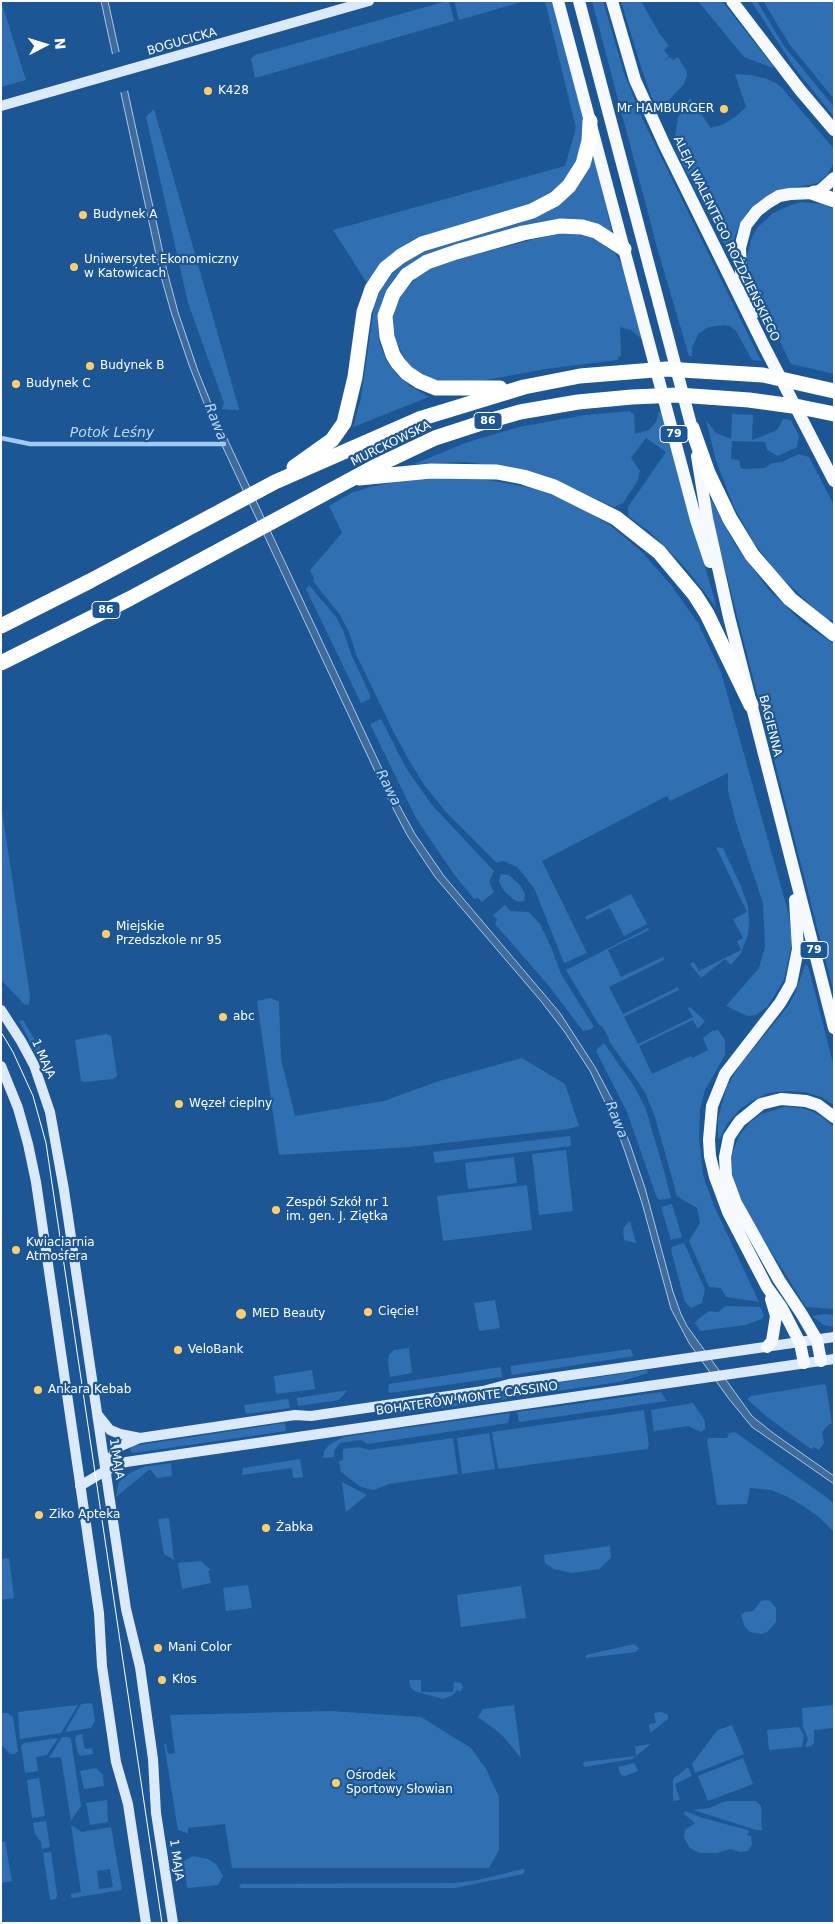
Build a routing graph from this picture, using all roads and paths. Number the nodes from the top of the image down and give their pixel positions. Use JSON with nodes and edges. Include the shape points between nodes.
{"nodes":[{"id":1,"x":369,"y":1,"type":"edge"},
{"id":2,"x":558,"y":1,"type":"edge"},
{"id":3,"x":579,"y":1,"type":"edge"},
{"id":4,"x":612,"y":1,"type":"edge"},
{"id":5,"x":732,"y":1,"type":"edge"},
{"id":6,"x":1,"y":106,"type":"edge"},
{"id":7,"x":590,"y":121,"type":"junction"},
{"id":8,"x":834,"y":130,"type":"edge"},
{"id":9,"x":834,"y":178,"type":"edge"},
{"id":10,"x":814,"y":193,"type":"junction"},
{"id":11,"x":834,"y":200,"type":"edge"},
{"id":12,"x":624,"y":249,"type":"junction"},
{"id":13,"x":765,"y":348,"type":"junction"},
{"id":14,"x":801,"y":382,"type":"junction"},
{"id":15,"x":834,"y":384,"type":"edge"},
{"id":16,"x":524,"y":387,"type":"junction"},
{"id":17,"x":834,"y":391,"type":"edge"},
{"id":18,"x":834,"y":414,"type":"edge"},
{"id":19,"x":692,"y":428,"type":"junction"},
{"id":20,"x":306,"y":464,"type":"junction"},
{"id":21,"x":353,"y":479,"type":"junction"},
{"id":22,"x":834,"y":481,"type":"edge"},
{"id":23,"x":728,"y":617,"type":"junction"},
{"id":24,"x":1,"y":626,"type":"edge"},
{"id":25,"x":834,"y":634,"type":"edge"},
{"id":26,"x":1,"y":663,"type":"edge"},
{"id":27,"x":751,"y":705,"type":"junction"},
{"id":28,"x":794,"y":872,"type":"junction"},
{"id":29,"x":1,"y":1010,"type":"edge"},
{"id":30,"x":834,"y":1028,"type":"edge"},
{"id":31,"x":1,"y":1066,"type":"edge"},
{"id":32,"x":834,"y":1117,"type":"edge"},
{"id":33,"x":767,"y":1287,"type":"junction"},
{"id":34,"x":834,"y":1337,"type":"edge"},
{"id":35,"x":816,"y":1340,"type":"junction"},
{"id":36,"x":800,"y":1343,"type":"junction"},
{"id":37,"x":762,"y":1348,"type":"junction"},
{"id":38,"x":827,"y":1360,"type":"edge"},
{"id":39,"x":804,"y":1363,"type":"junction"},
{"id":40,"x":97,"y":1415,"type":"junction"},
{"id":41,"x":140,"y":1438,"type":"junction"},
{"id":42,"x":106,"y":1471,"type":"junction"},
{"id":43,"x":80,"y":1486,"type":"junction"},
{"id":44,"x":146,"y":1923,"type":"edge"},
{"id":45,"x":172,"y":1923,"type":"edge"}],
"edges":[{"from":1,"to":6,"type":"street","name":"BOGUCICKA"},
{"from":2,"to":7,"type":"main road","number":"79"},
{"from":3,"to":19,"type":"main road","number":"79"},
{"from":4,"to":13,"type":"main road","name":"ALEJA WALENTEGO ROŹDZIEŃSKIEGO","via":[[635,80]]},
{"from":5,"to":8,"type":"main road"},
{"from":7,"to":12,"type":"main road","number":"79"},
{"from":7,"to":20,"type":"highway","via":[[583,164],[569,186],[555,199],[532,211],[422,244],[386,268],[372,289],[364,312],[344,423],[332,440]]},
{"from":9,"to":10,"type":"main road"},
{"from":10,"to":11,"type":"highway"},
{"from":10,"to":13,"type":"main road","via":[[779,196],[757,211],[742,236],[741,274]]},
{"from":12,"to":16,"type":"highway","via":[[590,229],[571,225],[552,227],[427,262],[411,271],[402,281],[385,316],[393,356],[407,373],[436,388]]},
{"from":12,"to":23,"type":"main road","number":"79","via":[[696,520]]},
{"from":13,"to":22,"type":"main road","name":"ALEJA WALENTEGO ROŹDZIEŃSKIEGO"},
{"from":14,"to":15,"type":"highway"},
{"from":14,"to":16,"type":"highway","name":"MURCKOWSKA","number":"86","via":[[763,375],[666,369],[580,376]]},
{"from":14,"to":17,"type":"highway","name":"MURCKOWSKA","number":"86"},
{"from":16,"to":20,"type":"highway","name":"MURCKOWSKA","number":"86","via":[[419,419]]},
{"from":18,"to":21,"type":"highway","name":"MURCKOWSKA","number":"86","via":[[800,407],[678,395],[550,406],[435,438]]},
{"from":19,"to":23,"type":"main road","name":"BAGIENNA"},
{"from":19,"to":25,"type":"highway","via":[[708,474],[752,555],[790,599]]},
{"from":20,"to":24,"type":"highway"},
{"from":21,"to":26,"type":"highway","name":"MURCKOWSKA","number":"86","via":[[129,599]]},
{"from":21,"to":27,"type":"highway","via":[[431,471],[497,472],[554,487],[616,518],[659,552],[695,595]]},
{"from":23,"to":27,"type":"main road","name":"BAGIENNA","number":"79"},
{"from":27,"to":28,"type":"main road","name":"BAGIENNA","number":"79"},
{"from":28,"to":30,"type":"main road","name":"BAGIENNA","number":"79"},
{"from":28,"to":33,"type":"main road","via":[[798,949],[791,984],[725,1074],[715,1097],[710,1121],[710,1156],[715,1177],[728,1212]]},
{"from":29,"to":40,"type":"street","name":"1 MAJA","via":[[34,1065],[50,1112]]},
{"from":31,"to":43,"type":"street","via":[[18,1108],[34,1172]]},
{"from":32,"to":35,"type":"main road","via":[[806,1101],[781,1099],[761,1104],[735,1128],[729,1137],[725,1157],[728,1184],[736,1203]]},
{"from":33,"to":36,"type":"main road"},
{"from":33,"to":37,"type":"main road","via":[[776,1316],[772,1341]]},
{"from":34,"to":35,"type":"street","name":"BOHATERÓW MONTE CASSINO"},
{"from":35,"to":36,"type":"street","name":"BOHATERÓW MONTE CASSINO"},
{"from":35,"to":38,"type":"main road"},
{"from":36,"to":37,"type":"street","name":"BOHATERÓW MONTE CASSINO"},
{"from":36,"to":39,"type":"main road"},
{"from":37,"to":41,"type":"street","name":"BOHATERÓW MONTE CASSINO","via":[[311,1416],[295,1415]]},
{"from":38,"to":39,"type":"street","name":"BOHATERÓW MONTE CASSINO"},
{"from":39,"to":42,"type":"street","name":"BOHATERÓW MONTE CASSINO","via":[[126,1462]]},
{"from":40,"to":41,"type":"street","name":"BOHATERÓW MONTE CASSINO","via":[[110,1430]]},
{"from":40,"to":42,"type":"street","name":"1 MAJA"},
{"from":41,"to":42,"type":"street","name":"BOHATERÓW MONTE CASSINO","via":[[115,1451]]},
{"from":42,"to":43,"type":"street","name":"BOHATERÓW MONTE CASSINO"},
{"from":42,"to":45,"type":"street","name":"1 MAJA","via":[[126,1609],[138,1654],[148,1722],[156,1813]]},
{"from":43,"to":44,"type":"street","via":[[116,1762],[128,1804]]}]}
